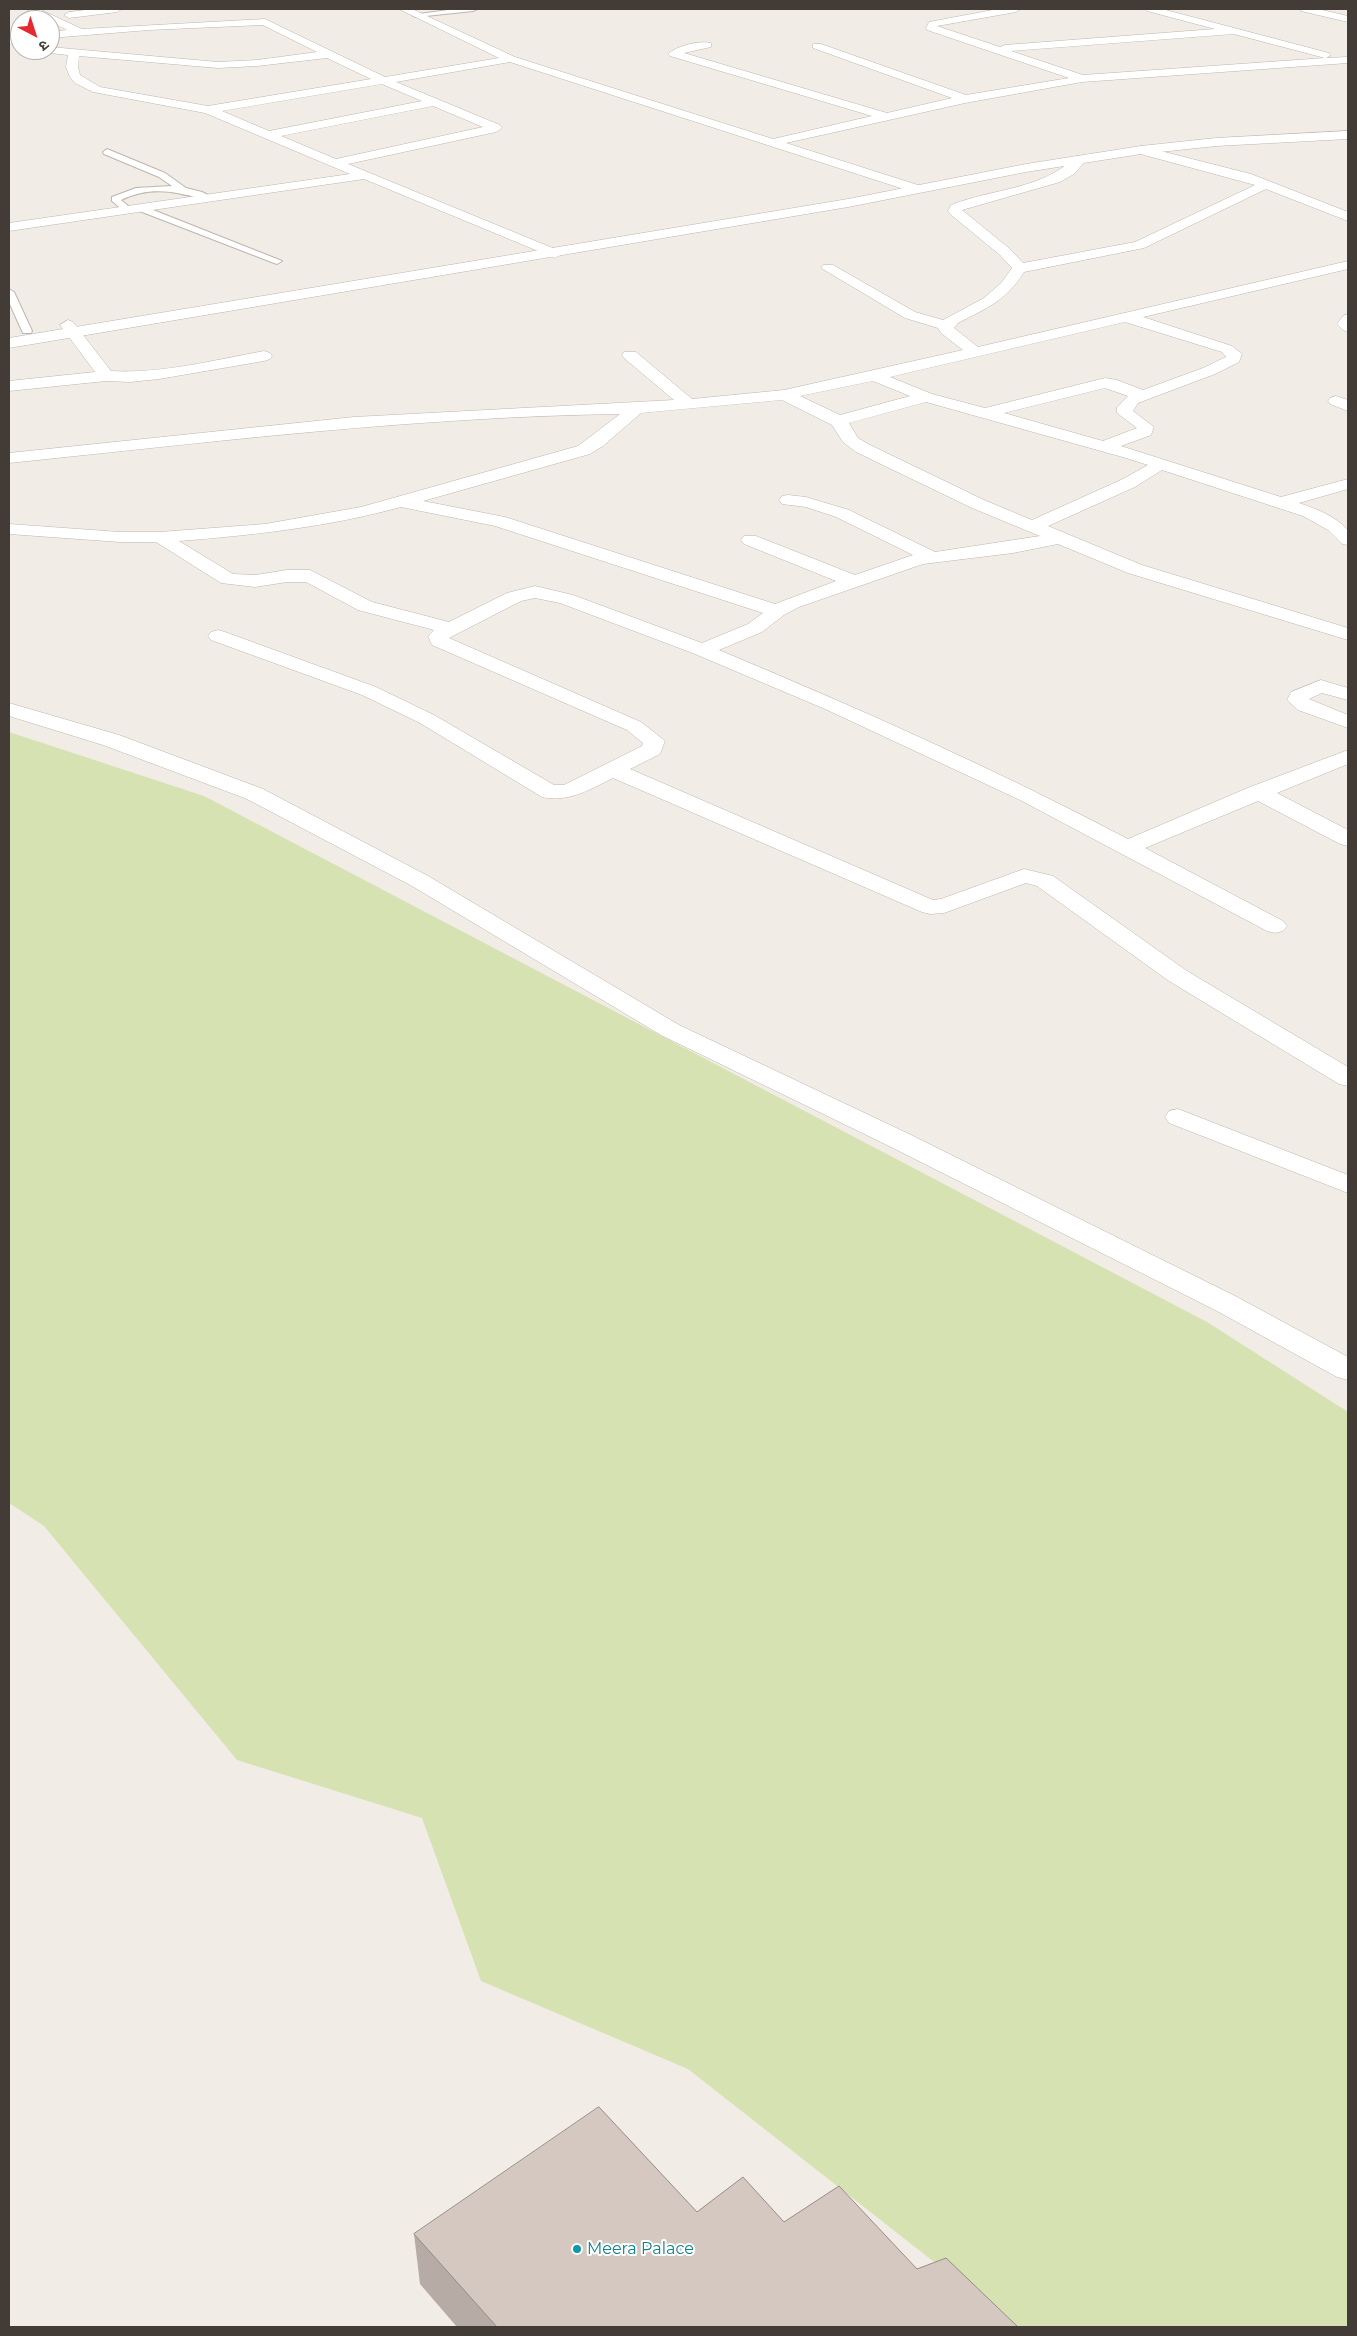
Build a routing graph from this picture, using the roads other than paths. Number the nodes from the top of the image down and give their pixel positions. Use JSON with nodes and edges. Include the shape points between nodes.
{"nodes":[{"id":1,"x":404,"y":9,"type":"edge"},
{"id":2,"x":473,"y":9,"type":"edge"},
{"id":3,"x":1016,"y":9,"type":"edge"},
{"id":4,"x":1151,"y":9,"type":"edge"},
{"id":5,"x":1304,"y":9,"type":"edge"},
{"id":6,"x":123,"y":13,"type":"edge"},
{"id":7,"x":249,"y":13,"type":"dead end"},
{"id":8,"x":416,"y":15,"type":"junction"},
{"id":9,"x":60,"y":17,"type":"edge"},
{"id":10,"x":1345,"y":17,"type":"edge"},
{"id":11,"x":265,"y":22,"type":"junction"},
{"id":12,"x":60,"y":23,"type":"edge"},
{"id":13,"x":149,"y":27,"type":"junction"},
{"id":14,"x":1235,"y":31,"type":"junction"},
{"id":15,"x":79,"y":32,"type":"junction"},
{"id":16,"x":60,"y":34,"type":"edge"},
{"id":17,"x":707,"y":45,"type":"dead end"},
{"id":18,"x":817,"y":46,"type":"dead end"},
{"id":19,"x":993,"y":49,"type":"junction"},
{"id":20,"x":60,"y":51,"type":"edge"},
{"id":21,"x":74,"y":53,"type":"junction"},
{"id":22,"x":329,"y":54,"type":"junction"},
{"id":23,"x":511,"y":59,"type":"junction"},
{"id":24,"x":1347,"y":60,"type":"edge"},
{"id":25,"x":1082,"y":79,"type":"junction"},
{"id":26,"x":384,"y":81,"type":"junction"},
{"id":27,"x":965,"y":99,"type":"junction"},
{"id":28,"x":436,"y":102,"type":"junction"},
{"id":29,"x":208,"y":110,"type":"junction"},
{"id":30,"x":885,"y":117,"type":"junction"},
{"id":31,"x":1348,"y":128,"type":"edge"},
{"id":32,"x":266,"y":135,"type":"junction"},
{"id":33,"x":1348,"y":137,"type":"edge"},
{"id":34,"x":771,"y":142,"type":"junction"},
{"id":35,"x":1141,"y":150,"type":"junction"},
{"id":36,"x":107,"y":152,"type":"dead end"},
{"id":37,"x":1081,"y":159,"type":"junction"},
{"id":38,"x":333,"y":163,"type":"junction"},
{"id":39,"x":362,"y":176,"type":"junction"},
{"id":40,"x":897,"y":183,"type":"junction"},
{"id":41,"x":1266,"y":185,"type":"junction"},
{"id":42,"x":182,"y":188,"type":"junction"},
{"id":43,"x":916,"y":189,"type":"junction"},
{"id":44,"x":209,"y":198,"type":"junction"},
{"id":45,"x":1341,"y":199,"type":"dead end"},
{"id":46,"x":1322,"y":207,"type":"junction"},
{"id":47,"x":134,"y":209,"type":"junction"},
{"id":48,"x":1348,"y":217,"type":"edge"},
{"id":49,"x":707,"y":223,"type":"junction"},
{"id":50,"x":9,"y":227,"type":"edge"},
{"id":51,"x":542,"y":248,"type":"junction"},
{"id":52,"x":555,"y":254,"type":"junction"},
{"id":53,"x":276,"y":261,"type":"dead end"},
{"id":54,"x":1348,"y":265,"type":"edge"},
{"id":55,"x":828,"y":268,"type":"dead end"},
{"id":56,"x":1019,"y":268,"type":"junction"},
{"id":57,"x":9,"y":292,"type":"edge"},
{"id":58,"x":1125,"y":316,"type":"junction"},
{"id":59,"x":1348,"y":319,"type":"edge"},
{"id":60,"x":946,"y":325,"type":"junction"},
{"id":61,"x":1348,"y":327,"type":"edge"},
{"id":62,"x":71,"y":329,"type":"junction"},
{"id":63,"x":27,"y":331,"type":"junction"},
{"id":64,"x":9,"y":334,"type":"edge"},
{"id":65,"x":9,"y":343,"type":"edge"},
{"id":66,"x":975,"y":352,"type":"junction"},
{"id":67,"x":630,"y":355,"type":"dead end"},
{"id":68,"x":264,"y":356,"type":"dead end"},
{"id":69,"x":106,"y":376,"type":"junction"},
{"id":70,"x":874,"y":376,"type":"junction"},
{"id":71,"x":9,"y":386,"type":"edge"},
{"id":72,"x":784,"y":395,"type":"junction"},
{"id":73,"x":1144,"y":396,"type":"junction"},
{"id":74,"x":926,"y":397,"type":"junction"},
{"id":75,"x":688,"y":404,"type":"junction"},
{"id":76,"x":636,"y":409,"type":"junction"},
{"id":77,"x":985,"y":414,"type":"junction"},
{"id":78,"x":838,"y":421,"type":"junction"},
{"id":79,"x":1104,"y":446,"type":"junction"},
{"id":80,"x":9,"y":458,"type":"edge"},
{"id":81,"x":1158,"y":463,"type":"junction"},
{"id":82,"x":1348,"y":484,"type":"edge"},
{"id":83,"x":788,"y":500,"type":"dead end"},
{"id":84,"x":402,"y":502,"type":"junction"},
{"id":85,"x":1279,"y":503,"type":"junction"},
{"id":86,"x":1032,"y":527,"type":"junction"},
{"id":87,"x":9,"y":528,"type":"edge"},
{"id":88,"x":160,"y":537,"type":"junction"},
{"id":89,"x":1059,"y":538,"type":"junction"},
{"id":90,"x":750,"y":540,"type":"dead end"},
{"id":91,"x":1348,"y":540,"type":"edge"},
{"id":92,"x":932,"y":556,"type":"junction"},
{"id":93,"x":854,"y":581,"type":"junction"},
{"id":94,"x":778,"y":611,"type":"junction"},
{"id":95,"x":451,"y":628,"type":"junction"},
{"id":96,"x":1348,"y":634,"type":"edge"},
{"id":97,"x":218,"y":636,"type":"dead end"},
{"id":98,"x":702,"y":650,"type":"junction"},
{"id":99,"x":1348,"y":694,"type":"edge"},
{"id":100,"x":9,"y":709,"type":"edge"},
{"id":101,"x":1348,"y":722,"type":"edge"},
{"id":102,"x":1348,"y":756,"type":"edge"},
{"id":103,"x":613,"y":770,"type":"junction"},
{"id":104,"x":1258,"y":792,"type":"junction"},
{"id":105,"x":1348,"y":840,"type":"edge"},
{"id":106,"x":1126,"y":848,"type":"junction"},
{"id":107,"x":1275,"y":926,"type":"dead end"},
{"id":108,"x":1348,"y":1078,"type":"edge"},
{"id":109,"x":1178,"y":1117,"type":"dead end"},
{"id":110,"x":1348,"y":1185,"type":"edge"},
{"id":111,"x":1348,"y":1370,"type":"edge"}],
"edges":[{"from":1,"to":8,"type":"street"},
{"from":2,"to":8,"type":"lane"},
{"from":3,"to":19,"type":"street","via":[[944,21],[933,24],[931,28]]},
{"from":4,"to":14,"type":"street"},
{"from":5,"to":10,"type":"street"},
{"from":6,"to":9,"type":"street"},
{"from":6,"to":13,"type":"street"},
{"from":7,"to":11,"type":"street"},
{"from":8,"to":23,"type":"street"},
{"from":11,"to":13,"type":"street"},
{"from":11,"to":22,"type":"street"},
{"from":12,"to":15,"type":"street"},
{"from":13,"to":15,"type":"street"},
{"from":14,"to":19,"type":"street"},
{"from":14,"to":24,"type":"street"},
{"from":15,"to":16,"type":"street"},
{"from":17,"to":30,"type":"street","via":[[674,54]]},
{"from":18,"to":27,"type":"street"},
{"from":19,"to":25,"type":"street"},
{"from":20,"to":21,"type":"street"},
{"from":21,"to":22,"type":"street","via":[[218,65]]},
{"from":21,"to":29,"type":"street","via":[[71,64],[74,76],[97,90]]},
{"from":22,"to":26,"type":"street"},
{"from":23,"to":26,"type":"street"},
{"from":23,"to":34,"type":"street"},
{"from":24,"to":25,"type":"street"},
{"from":25,"to":27,"type":"street"},
{"from":26,"to":28,"type":"street"},
{"from":26,"to":29,"type":"street"},
{"from":27,"to":30,"type":"street"},
{"from":28,"to":32,"type":"street"},
{"from":28,"to":38,"type":"street","via":[[496,128]]},
{"from":29,"to":32,"type":"street"},
{"from":30,"to":34,"type":"street"},
{"from":31,"to":40,"type":"street","via":[[1081,151]]},
{"from":32,"to":38,"type":"street"},
{"from":33,"to":35,"type":"street","via":[[1216,142]]},
{"from":34,"to":40,"type":"street"},
{"from":35,"to":37,"type":"street"},
{"from":35,"to":41,"type":"street"},
{"from":36,"to":42,"type":"lane","via":[[162,175]]},
{"from":37,"to":43,"type":"street"},
{"from":37,"to":56,"type":"street","via":[[1074,170],[1050,182],[956,208],[959,215],[1005,252]]},
{"from":38,"to":39,"type":"street"},
{"from":39,"to":44,"type":"street"},
{"from":39,"to":51,"type":"street"},
{"from":40,"to":43,"type":"street"},
{"from":40,"to":49,"type":"street"},
{"from":41,"to":46,"type":"street"},
{"from":41,"to":56,"type":"street","via":[[1139,245],[1075,260]]},
{"from":42,"to":44,"type":"lane"},
{"from":42,"to":47,"type":"lane","via":[[135,192],[115,199]]},
{"from":43,"to":49,"type":"street"},
{"from":44,"to":47,"type":"street"},
{"from":45,"to":46,"type":"street"},
{"from":46,"to":48,"type":"street"},
{"from":47,"to":50,"type":"street"},
{"from":47,"to":53,"type":"lane"},
{"from":49,"to":51,"type":"street"},
{"from":49,"to":52,"type":"street"},
{"from":51,"to":52,"type":"street"},
{"from":51,"to":62,"type":"street"},
{"from":52,"to":62,"type":"street"},
{"from":54,"to":58,"type":"street"},
{"from":55,"to":60,"type":"street","via":[[910,314]]},
{"from":56,"to":60,"type":"street","via":[[987,303]]},
{"from":57,"to":63,"type":"lane"},
{"from":58,"to":66,"type":"street"},
{"from":58,"to":73,"type":"street","via":[[1234,354],[1233,359],[1209,371]]},
{"from":59,"to":61,"type":"street","via":[[1344,324]]},
{"from":60,"to":66,"type":"street","via":[[952,336]]},
{"from":62,"to":63,"type":"street"},
{"from":62,"to":65,"type":"street"},
{"from":62,"to":69,"type":"street"},
{"from":63,"to":64,"type":"street"},
{"from":66,"to":70,"type":"street"},
{"from":67,"to":75,"type":"street"},
{"from":68,"to":69,"type":"street","via":[[159,374]]},
{"from":69,"to":71,"type":"street"},
{"from":70,"to":72,"type":"street"},
{"from":70,"to":74,"type":"street"},
{"from":72,"to":75,"type":"street"},
{"from":72,"to":78,"type":"street"},
{"from":73,"to":77,"type":"street","via":[[1105,383]]},
{"from":73,"to":79,"type":"street","via":[[1132,400],[1125,407],[1125,413],[1146,427],[1145,431]]},
{"from":74,"to":77,"type":"street"},
{"from":74,"to":78,"type":"street"},
{"from":75,"to":76,"type":"street"},
{"from":76,"to":80,"type":"street","via":[[557,410],[354,422]]},
{"from":76,"to":84,"type":"street","via":[[584,450]]},
{"from":77,"to":79,"type":"street"},
{"from":78,"to":86,"type":"street","via":[[846,436],[862,448]]},
{"from":79,"to":81,"type":"street"},
{"from":81,"to":85,"type":"street"},
{"from":81,"to":86,"type":"street","via":[[1129,483]]},
{"from":82,"to":85,"type":"street"},
{"from":83,"to":92,"type":"street","via":[[827,507]]},
{"from":84,"to":88,"type":"street","via":[[324,520],[265,529]]},
{"from":84,"to":94,"type":"street","via":[[499,521]]},
{"from":85,"to":91,"type":"street","via":[[1309,512],[1334,526]]},
{"from":86,"to":89,"type":"street"},
{"from":87,"to":88,"type":"street"},
{"from":88,"to":95,"type":"street","via":[[228,578],[255,582],[310,576],[365,606]]},
{"from":89,"to":92,"type":"street"},
{"from":89,"to":96,"type":"street","via":[[1135,569]]},
{"from":90,"to":93,"type":"street"},
{"from":92,"to":93,"type":"street"},
{"from":93,"to":94,"type":"street"},
{"from":94,"to":98,"type":"street","via":[[755,628]]},
{"from":95,"to":98,"type":"street","via":[[514,597],[535,592],[566,599]]},
{"from":95,"to":103,"type":"street","via":[[438,636],[439,641],[634,726],[654,741],[652,749]]},
{"from":97,"to":103,"type":"street","via":[[368,691],[427,718],[550,792],[568,791]]},
{"from":98,"to":106,"type":"street","via":[[973,769]]},
{"from":99,"to":101,"type":"street","via":[[1321,686],[1298,696],[1297,700]]},
{"from":100,"to":111,"type":"street","via":[[111,740],[255,794],[420,881],[670,1030],[1209,1295]]},
{"from":102,"to":104,"type":"street"},
{"from":103,"to":108,"type":"street","via":[[930,907],[944,906],[1024,876],[1045,881],[1178,976]]},
{"from":104,"to":105,"type":"street"},
{"from":104,"to":106,"type":"street"},
{"from":106,"to":107,"type":"street"},
{"from":109,"to":110,"type":"street"}]}
